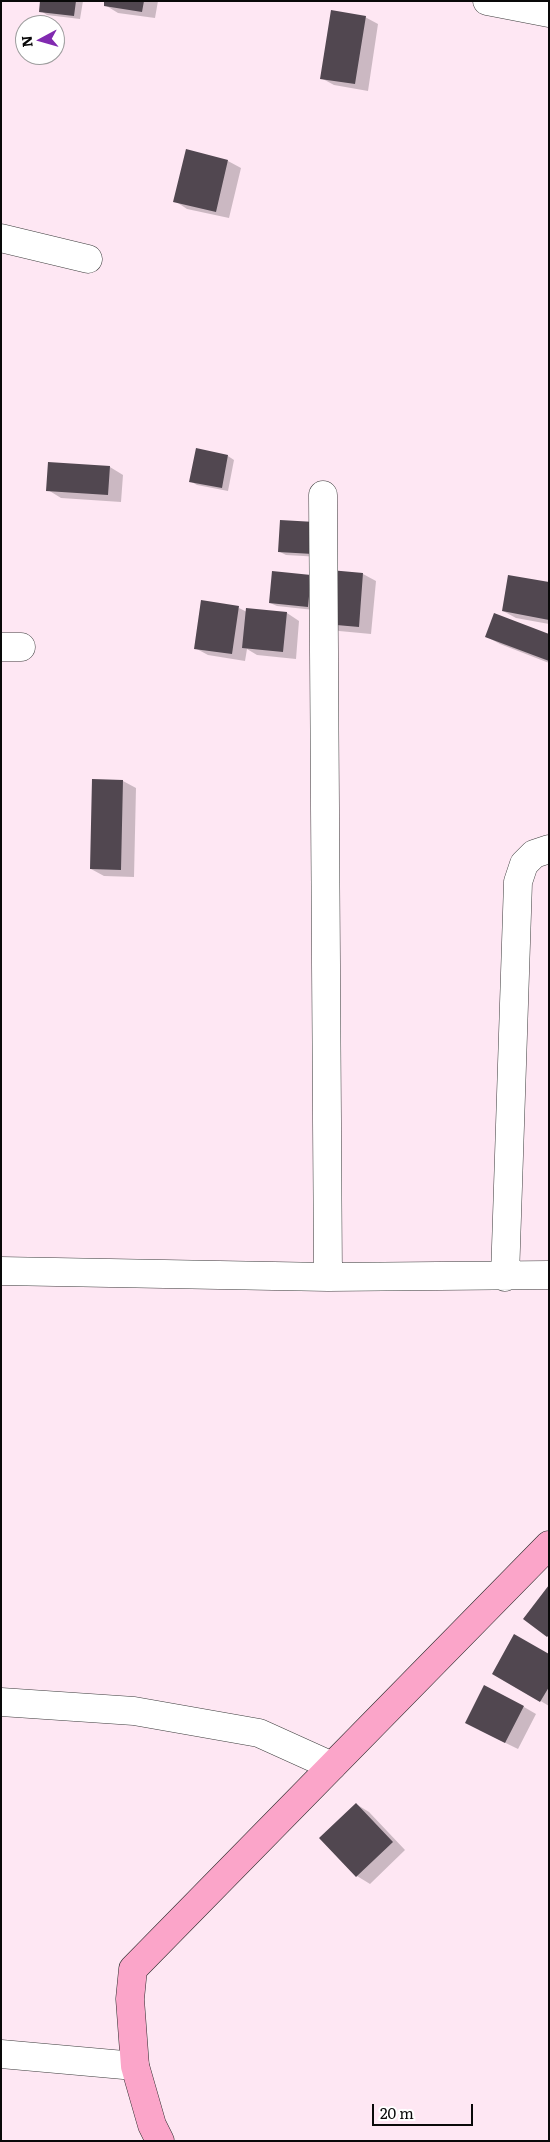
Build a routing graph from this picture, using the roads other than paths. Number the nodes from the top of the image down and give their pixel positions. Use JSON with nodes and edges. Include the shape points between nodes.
{"nodes":[{"id":1,"x":487,"y":1,"type":"edge"},
{"id":2,"x":549,"y":13,"type":"edge"},
{"id":3,"x":1,"y":238,"type":"edge"},
{"id":4,"x":88,"y":260,"type":"dead end"},
{"id":5,"x":323,"y":495,"type":"dead end"},
{"id":6,"x":549,"y":849,"type":"edge"},
{"id":7,"x":1,"y":1271,"type":"edge"},
{"id":8,"x":549,"y":1275,"type":"edge"},
{"id":9,"x":328,"y":1277,"type":"junction"},
{"id":10,"x":505,"y":1277,"type":"junction"},
{"id":11,"x":549,"y":1545,"type":"edge"},
{"id":12,"x":1,"y":1702,"type":"edge"},
{"id":13,"x":332,"y":1766,"type":"junction"},
{"id":14,"x":1,"y":2054,"type":"edge"},
{"id":15,"x":135,"y":2066,"type":"junction"},
{"id":16,"x":160,"y":2141,"type":"edge"}],
"edges":[{"from":1,"to":2,"type":"street"},
{"from":3,"to":4,"type":"street"},
{"from":5,"to":9,"type":"street"},
{"from":6,"to":10,"type":"street","via":[[534,854],[524,864],[518,882]]},
{"from":7,"to":9,"type":"street"},
{"from":8,"to":10,"type":"street"},
{"from":9,"to":10,"type":"street"},
{"from":11,"to":13,"type":"street"},
{"from":12,"to":13,"type":"street","via":[[134,1711],[259,1733]]},
{"from":13,"to":15,"type":"street","via":[[133,1969],[130,1999]]},
{"from":14,"to":15,"type":"street"},
{"from":15,"to":16,"type":"street","via":[[152,2125]]}]}
